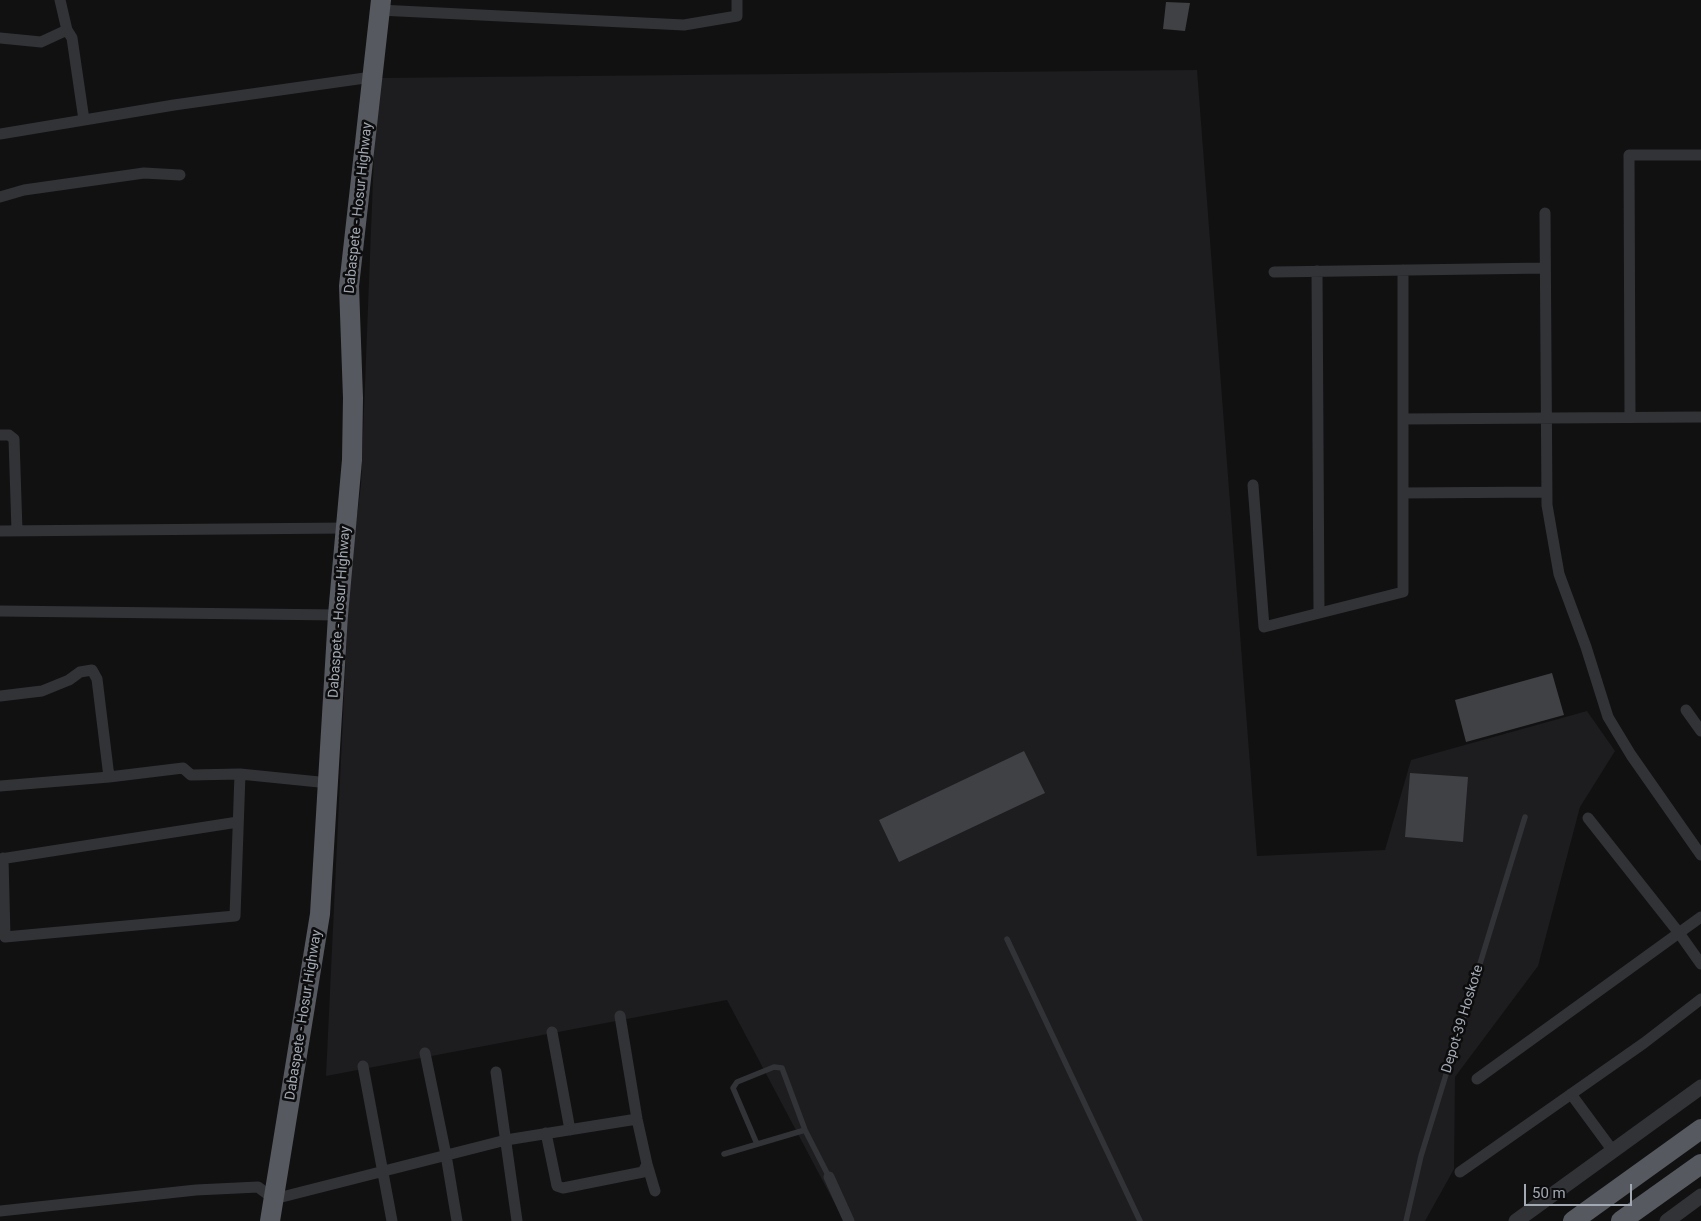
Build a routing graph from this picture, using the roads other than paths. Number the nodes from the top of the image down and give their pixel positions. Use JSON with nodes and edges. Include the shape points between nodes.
{"nodes":[{"id":1,"x":60,"y":0,"type":"edge"},
{"id":2,"x":737,"y":0,"type":"edge"},
{"id":3,"x":380,"y":5,"type":"edge"},
{"id":4,"x":67,"y":30,"type":"junction"},
{"id":5,"x":0,"y":38,"type":"edge"},
{"id":6,"x":372,"y":77,"type":"junction"},
{"id":7,"x":84,"y":120,"type":"junction"},
{"id":8,"x":0,"y":134,"type":"edge"},
{"id":9,"x":1701,"y":155,"type":"edge"},
{"id":10,"x":180,"y":175,"type":"dead end"},
{"id":11,"x":0,"y":197,"type":"edge"},
{"id":12,"x":1545,"y":214,"type":"dead end"},
{"id":13,"x":1545,"y":268,"type":"junction"},
{"id":14,"x":1403,"y":270,"type":"junction"},
{"id":15,"x":1274,"y":272,"type":"dead end"},
{"id":16,"x":1317,"y":272,"type":"junction"},
{"id":17,"x":1630,"y":417,"type":"junction"},
{"id":18,"x":1701,"y":417,"type":"edge"},
{"id":19,"x":1546,"y":418,"type":"junction"},
{"id":20,"x":1403,"y":419,"type":"junction"},
{"id":21,"x":0,"y":435,"type":"edge"},
{"id":22,"x":1253,"y":485,"type":"dead end"},
{"id":23,"x":1547,"y":492,"type":"junction"},
{"id":24,"x":1404,"y":493,"type":"junction"},
{"id":25,"x":346,"y":528,"type":"junction"},
{"id":26,"x":0,"y":530,"type":"edge"},
{"id":27,"x":17,"y":531,"type":"junction"},
{"id":28,"x":0,"y":611,"type":"edge"},
{"id":29,"x":1319,"y":614,"type":"junction"},
{"id":30,"x":338,"y":616,"type":"junction"},
{"id":31,"x":0,"y":696,"type":"edge"},
{"id":32,"x":1686,"y":710,"type":"dead end"},
{"id":33,"x":1701,"y":731,"type":"edge"},
{"id":34,"x":240,"y":774,"type":"junction"},
{"id":35,"x":109,"y":777,"type":"junction"},
{"id":36,"x":329,"y":782,"type":"junction"},
{"id":37,"x":0,"y":786,"type":"edge"},
{"id":38,"x":1524,"y":817,"type":"dead end"},
{"id":39,"x":1588,"y":818,"type":"dead end"},
{"id":40,"x":238,"y":822,"type":"junction"},
{"id":41,"x":1701,"y":854,"type":"edge"},
{"id":42,"x":1,"y":859,"type":"edge"},
{"id":43,"x":1701,"y":917,"type":"edge"},
{"id":44,"x":1679,"y":933,"type":"junction"},
{"id":45,"x":2,"y":939,"type":"edge"},
{"id":46,"x":1007,"y":939,"type":"dead end"},
{"id":47,"x":1701,"y":964,"type":"edge"},
{"id":48,"x":1701,"y":1000,"type":"edge"},
{"id":49,"x":620,"y":1016,"type":"dead end"},
{"id":50,"x":552,"y":1032,"type":"dead end"},
{"id":51,"x":425,"y":1053,"type":"dead end"},
{"id":52,"x":363,"y":1066,"type":"dead end"},
{"id":53,"x":496,"y":1072,"type":"dead end"},
{"id":54,"x":1477,"y":1079,"type":"dead end"},
{"id":55,"x":1701,"y":1087,"type":"edge"},
{"id":56,"x":1571,"y":1094,"type":"junction"},
{"id":57,"x":637,"y":1119,"type":"junction"},
{"id":58,"x":1701,"y":1129,"type":"edge"},
{"id":59,"x":570,"y":1130,"type":"junction"},
{"id":60,"x":805,"y":1130,"type":"junction"},
{"id":61,"x":546,"y":1133,"type":"junction"},
{"id":62,"x":506,"y":1140,"type":"junction"},
{"id":63,"x":756,"y":1144,"type":"junction"},
{"id":64,"x":1613,"y":1151,"type":"junction"},
{"id":65,"x":724,"y":1154,"type":"dead end"},
{"id":66,"x":446,"y":1155,"type":"junction"},
{"id":67,"x":647,"y":1164,"type":"junction"},
{"id":68,"x":1701,"y":1164,"type":"edge"},
{"id":69,"x":383,"y":1171,"type":"junction"},
{"id":70,"x":1460,"y":1172,"type":"dead end"},
{"id":71,"x":829,"y":1177,"type":"joint"},
{"id":72,"x":655,"y":1191,"type":"dead end"},
{"id":73,"x":1701,"y":1196,"type":"edge"},
{"id":74,"x":274,"y":1198,"type":"junction"},
{"id":75,"x":0,"y":1206,"type":"edge"},
{"id":76,"x":0,"y":1211,"type":"edge"},
{"id":77,"x":1,"y":1221,"type":"edge"},
{"id":78,"x":270,"y":1221,"type":"edge"},
{"id":79,"x":392,"y":1221,"type":"edge"},
{"id":80,"x":457,"y":1221,"type":"edge"},
{"id":81,"x":517,"y":1221,"type":"edge"},
{"id":82,"x":849,"y":1221,"type":"edge"},
{"id":83,"x":1140,"y":1221,"type":"edge"},
{"id":84,"x":1406,"y":1221,"type":"edge"},
{"id":85,"x":1516,"y":1221,"type":"edge"},
{"id":86,"x":1573,"y":1221,"type":"edge"},
{"id":87,"x":1621,"y":1221,"type":"edge"},
{"id":88,"x":1667,"y":1221,"type":"edge"}],
"edges":[{"from":1,"to":4,"type":"street"},
{"from":2,"to":3,"type":"street","via":[[737,16],[684,25]]},
{"from":3,"to":6,"type":"highway","name":"Dabaspete - Hosur Highway"},
{"from":4,"to":5,"type":"street","via":[[41,42]]},
{"from":4,"to":7,"type":"street","via":[[72,38]]},
{"from":6,"to":7,"type":"street"},
{"from":6,"to":25,"type":"highway","name":"Dabaspete - Hosur Highway","via":[[349,286],[353,398]]},
{"from":7,"to":8,"type":"street"},
{"from":9,"to":17,"type":"street","via":[[1629,155]]},
{"from":10,"to":11,"type":"street","via":[[144,173],[24,190]]},
{"from":12,"to":13,"type":"street"},
{"from":13,"to":14,"type":"street"},
{"from":13,"to":19,"type":"street"},
{"from":14,"to":16,"type":"street"},
{"from":14,"to":20,"type":"street"},
{"from":15,"to":16,"type":"street"},
{"from":16,"to":29,"type":"street"},
{"from":17,"to":18,"type":"street"},
{"from":17,"to":19,"type":"street"},
{"from":19,"to":20,"type":"street"},
{"from":19,"to":23,"type":"street"},
{"from":20,"to":24,"type":"street"},
{"from":21,"to":27,"type":"street","via":[[14,439]]},
{"from":22,"to":29,"type":"street","via":[[1264,627]]},
{"from":23,"to":24,"type":"street"},
{"from":23,"to":41,"type":"street","via":[[1559,574],[1608,717]]},
{"from":24,"to":29,"type":"street","via":[[1404,592]]},
{"from":25,"to":27,"type":"street"},
{"from":25,"to":30,"type":"highway","name":"Dabaspete - Hosur Highway"},
{"from":26,"to":27,"type":"street"},
{"from":28,"to":30,"type":"street"},
{"from":30,"to":36,"type":"highway","name":"Dabaspete - Hosur Highway"},
{"from":31,"to":35,"type":"street","via":[[42,691],[80,672],[92,670],[98,679]]},
{"from":32,"to":33,"type":"street"},
{"from":34,"to":35,"type":"street","via":[[191,775],[183,768]]},
{"from":34,"to":36,"type":"street"},
{"from":34,"to":40,"type":"street"},
{"from":35,"to":37,"type":"street"},
{"from":36,"to":74,"type":"highway","name":"Dabaspete - Hosur Highway","via":[[320,914]]},
{"from":38,"to":84,"type":"lane","name":"Depot-39 Hoskote","via":[[1422,1156]]},
{"from":39,"to":44,"type":"street"},
{"from":40,"to":42,"type":"street"},
{"from":40,"to":45,"type":"street","via":[[235,916]]},
{"from":42,"to":45,"type":"street"},
{"from":43,"to":44,"type":"street"},
{"from":44,"to":47,"type":"street"},
{"from":44,"to":54,"type":"street"},
{"from":46,"to":83,"type":"lane"},
{"from":48,"to":56,"type":"street"},
{"from":49,"to":57,"type":"street"},
{"from":50,"to":59,"type":"street"},
{"from":51,"to":66,"type":"street"},
{"from":52,"to":69,"type":"street"},
{"from":53,"to":62,"type":"street"},
{"from":55,"to":64,"type":"street"},
{"from":56,"to":64,"type":"street"},
{"from":56,"to":70,"type":"street"},
{"from":57,"to":59,"type":"street"},
{"from":57,"to":67,"type":"street"},
{"from":58,"to":86,"type":"highway"},
{"from":59,"to":61,"type":"street"},
{"from":60,"to":63,"type":"lane"},
{"from":60,"to":63,"type":"lane","via":[[782,1068],[774,1067],[738,1082],[733,1088]]},
{"from":60,"to":71,"type":"lane"},
{"from":61,"to":62,"type":"street"},
{"from":61,"to":67,"type":"street","via":[[557,1186],[563,1188],[643,1172]]},
{"from":62,"to":66,"type":"street"},
{"from":62,"to":81,"type":"street"},
{"from":63,"to":65,"type":"lane"},
{"from":64,"to":85,"type":"street"},
{"from":66,"to":69,"type":"street"},
{"from":66,"to":80,"type":"street"},
{"from":67,"to":72,"type":"street"},
{"from":68,"to":87,"type":"highway"},
{"from":69,"to":74,"type":"street"},
{"from":69,"to":79,"type":"street"},
{"from":71,"to":82,"type":"street"},
{"from":73,"to":88,"type":"street"},
{"from":74,"to":76,"type":"street","via":[[258,1187],[196,1190]]},
{"from":74,"to":78,"type":"highway","name":"Dabaspete - Hosur Highway"},
{"from":75,"to":76,"type":"street"},
{"from":76,"to":77,"type":"street"}]}
